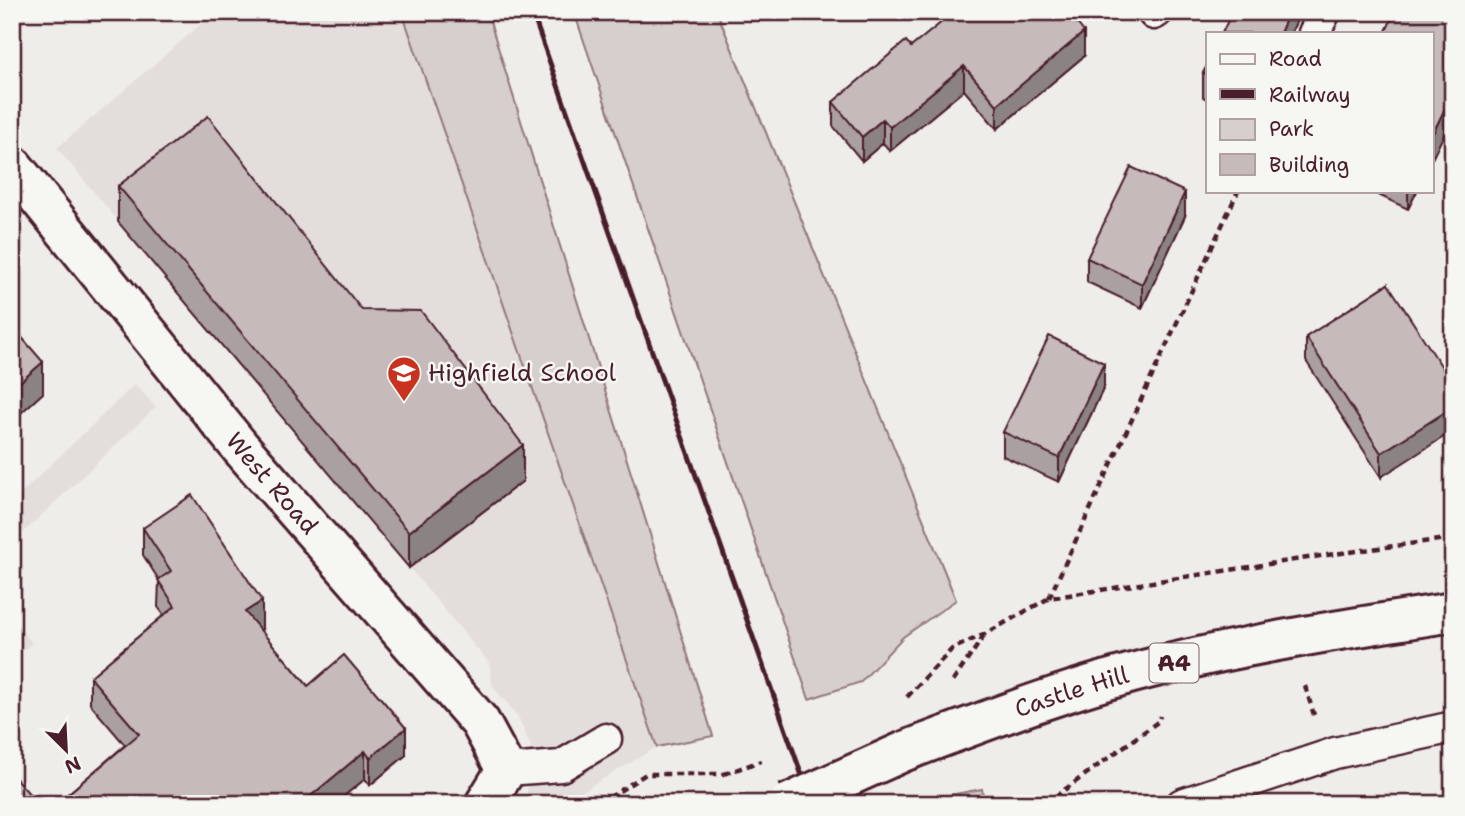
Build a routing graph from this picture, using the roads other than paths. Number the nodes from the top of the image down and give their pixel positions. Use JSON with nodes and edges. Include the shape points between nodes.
{"nodes":[{"id":1,"x":1325,"y":12,"type":"edge"},
{"id":2,"x":1315,"y":32,"type":"edge"},
{"id":3,"x":12,"y":165,"type":"edge"},
{"id":4,"x":1453,"y":612,"type":"edge"},
{"id":5,"x":1453,"y":727,"type":"edge"},
{"id":6,"x":606,"y":740,"type":"dead end"},
{"id":7,"x":506,"y":770,"type":"junction"},
{"id":8,"x":486,"y":803,"type":"edge"},
{"id":9,"x":787,"y":804,"type":"edge"},
{"id":10,"x":1182,"y":804,"type":"edge"}],
"edges":[{"from":1,"to":2,"type":"lane"},
{"from":3,"to":7,"type":"street","name":"West Road","via":[[240,447],[480,722]]},
{"from":4,"to":9,"type":"street","name":"Castle Hill","number":"A4","bridge":true,"via":[[1295,636],[1042,699],[905,751]]},
{"from":5,"to":10,"type":"lane","via":[[1335,753]]},
{"from":6,"to":7,"type":"lane","via":[[561,766]]},
{"from":7,"to":8,"type":"street"}]}
